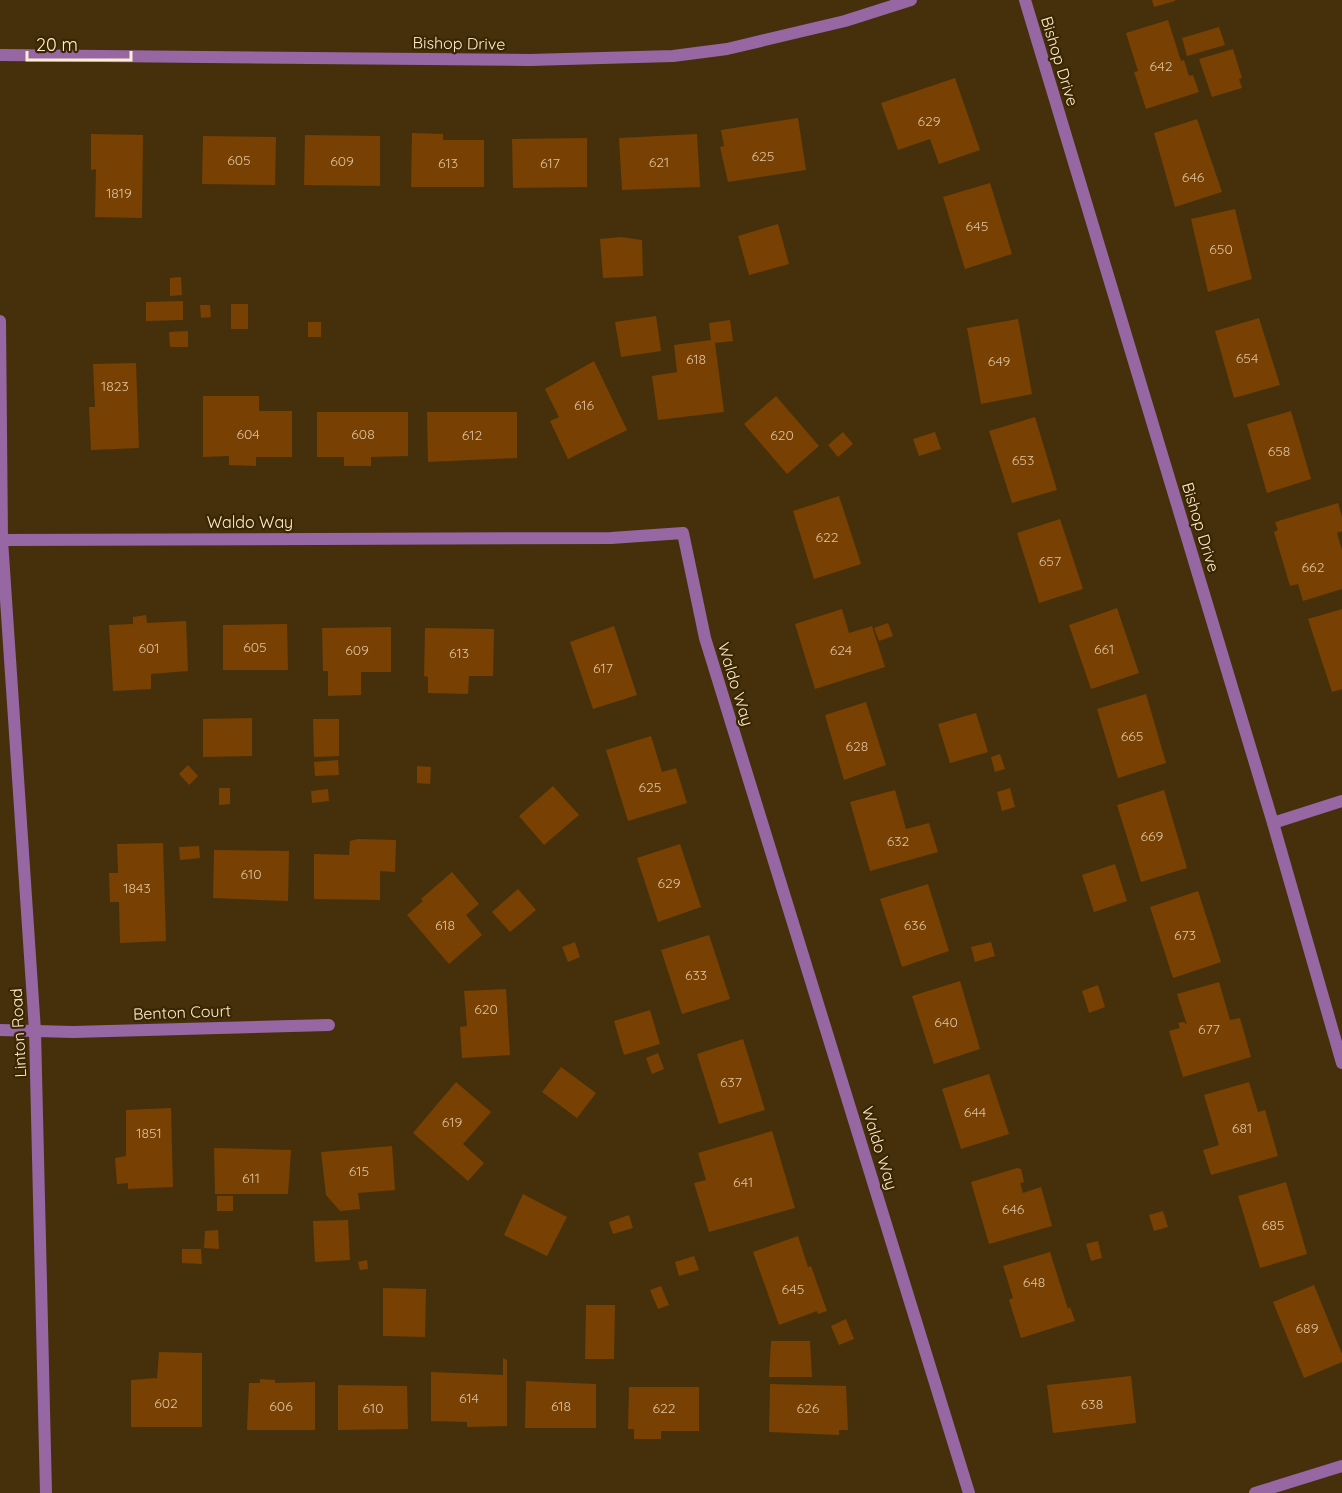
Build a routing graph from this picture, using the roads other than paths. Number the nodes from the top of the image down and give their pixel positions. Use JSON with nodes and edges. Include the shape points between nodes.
{"nodes":[{"id":1,"x":911,"y":0,"type":"edge"},
{"id":2,"x":1024,"y":0,"type":"edge"},
{"id":3,"x":0,"y":55,"type":"edge"},
{"id":4,"x":0,"y":321,"type":"edge"},
{"id":5,"x":2,"y":540,"type":"junction"},
{"id":6,"x":1342,"y":801,"type":"edge"},
{"id":7,"x":1273,"y":823,"type":"junction"},
{"id":8,"x":329,"y":1025,"type":"dead end"},
{"id":9,"x":0,"y":1030,"type":"edge"},
{"id":10,"x":35,"y":1031,"type":"junction"},
{"id":11,"x":1342,"y":1064,"type":"edge"},
{"id":12,"x":1342,"y":1466,"type":"edge"},
{"id":13,"x":46,"y":1493,"type":"edge"},
{"id":14,"x":969,"y":1493,"type":"edge"},
{"id":15,"x":1255,"y":1493,"type":"edge"}],
"edges":[{"from":1,"to":3,"type":"street","name":"Bishop Drive","via":[[845,21],[727,49],[674,56],[530,60]]},
{"from":2,"to":7,"type":"street","name":"Bishop Drive"},
{"from":4,"to":5,"type":"street","name":"Linton Road"},
{"from":5,"to":10,"type":"street","name":"Linton Road"},
{"from":5,"to":14,"type":"street","name":"Waldo Way","via":[[610,538],[683,533],[705,639]]},
{"from":6,"to":7,"type":"street"},
{"from":7,"to":11,"type":"street","name":"Bishop Drive"},
{"from":8,"to":10,"type":"street","name":"Benton Court"},
{"from":9,"to":10,"type":"street","name":"Benton Court"},
{"from":10,"to":13,"type":"street","name":"Linton Road"},
{"from":12,"to":15,"type":"street"}]}
